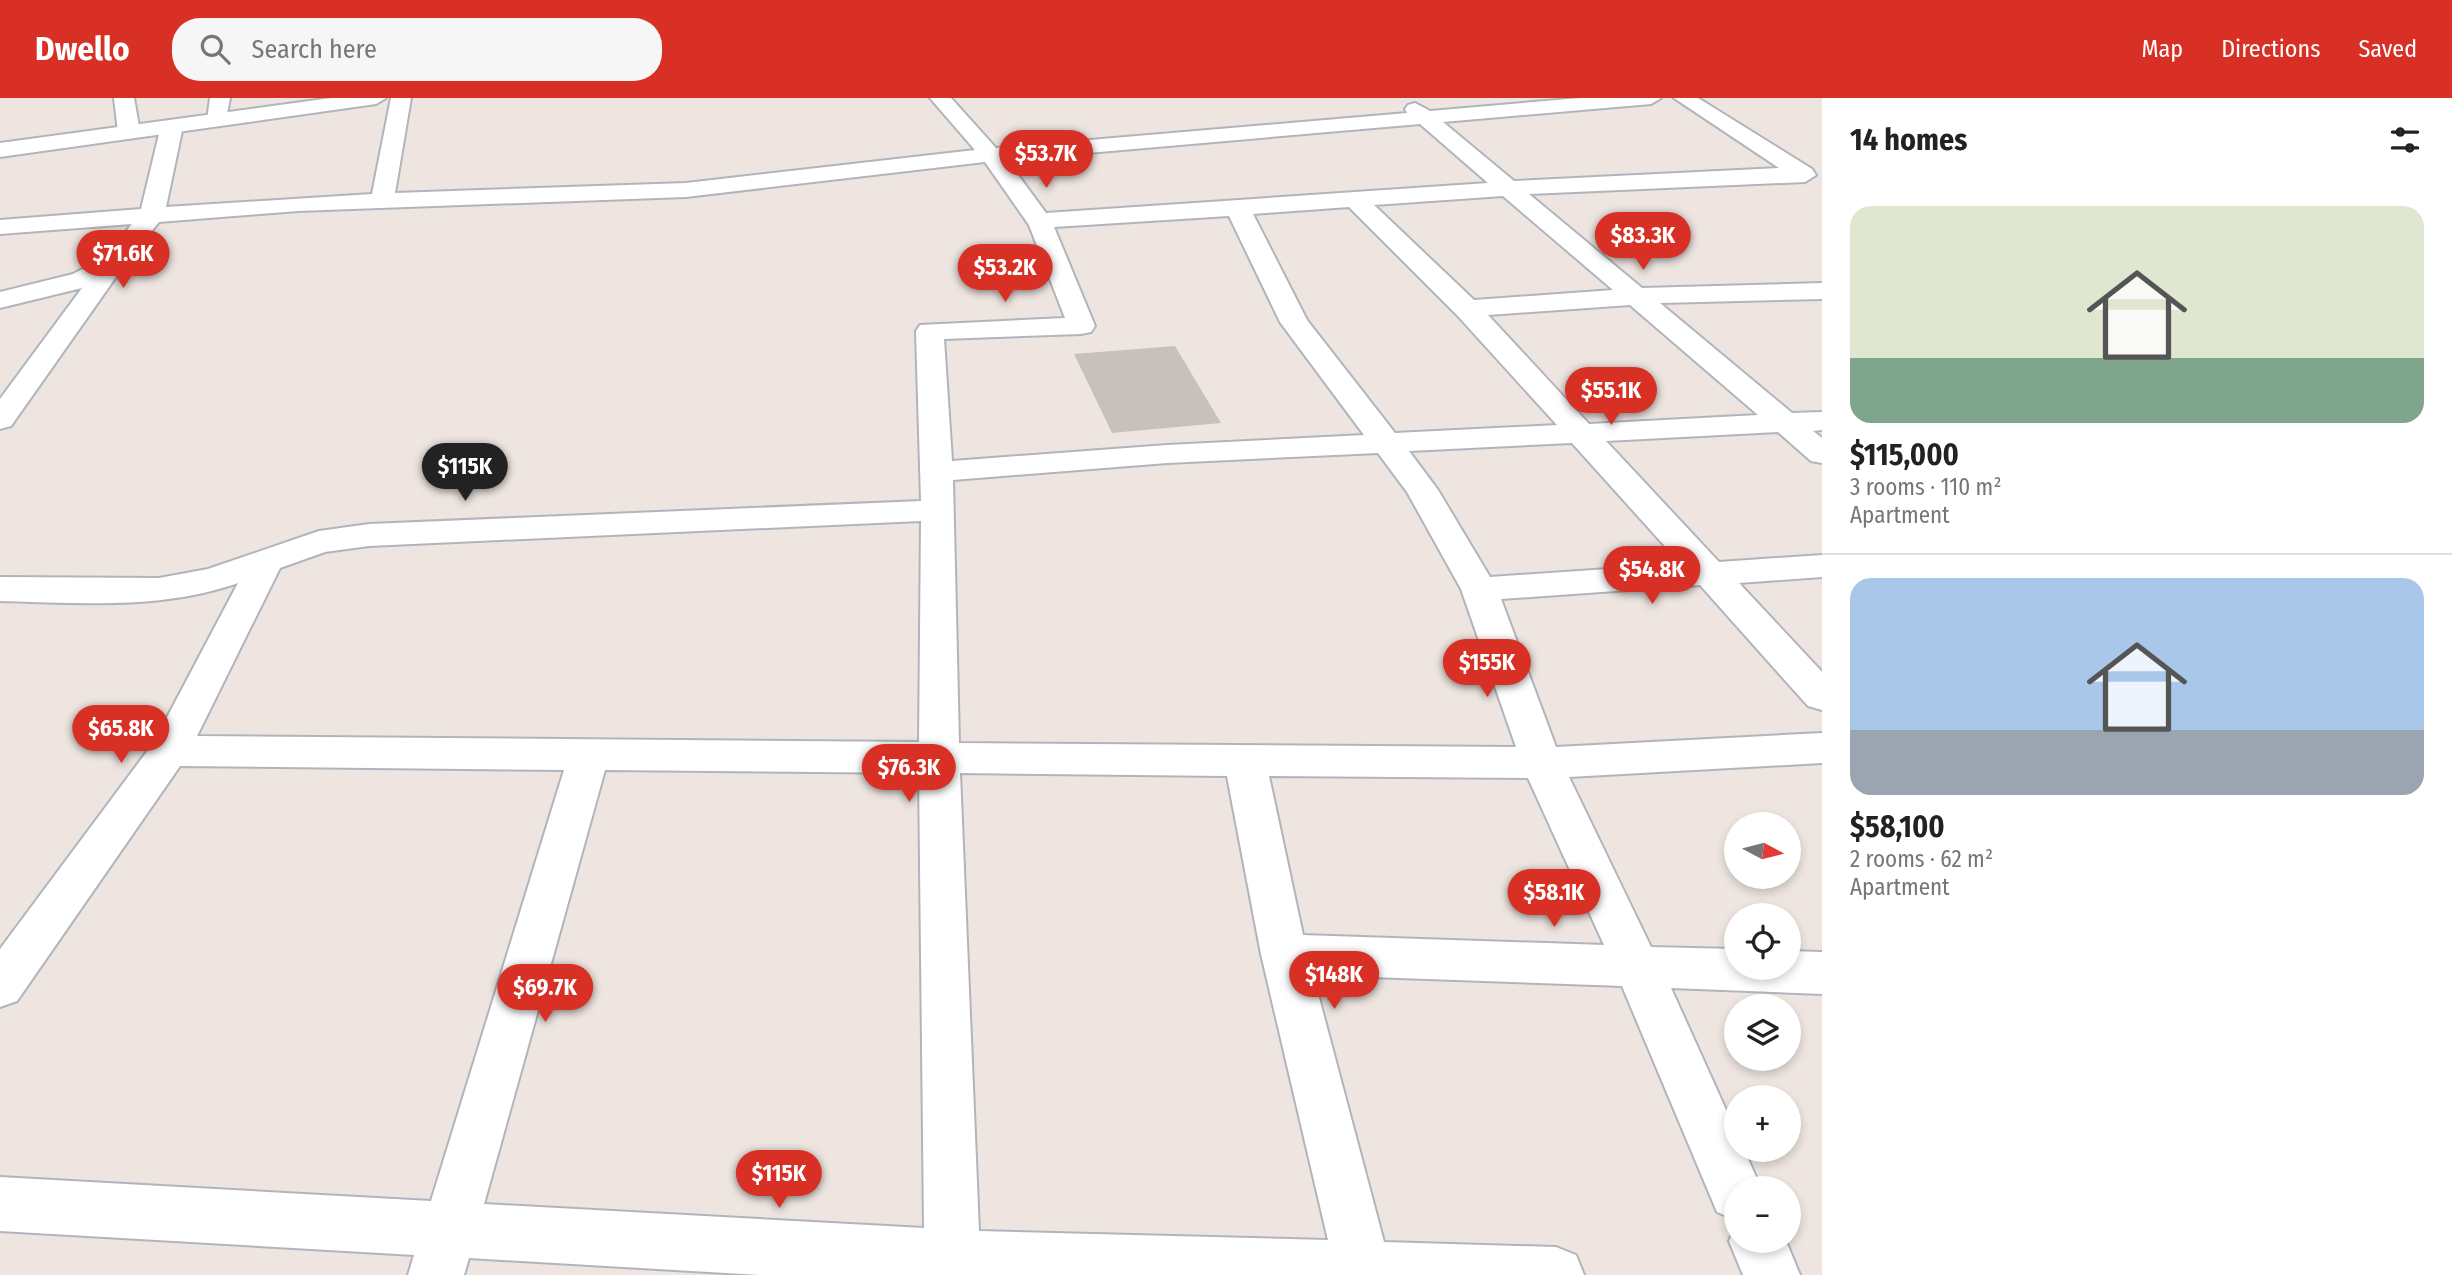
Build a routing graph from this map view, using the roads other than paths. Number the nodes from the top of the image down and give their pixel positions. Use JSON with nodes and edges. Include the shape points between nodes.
{"nodes":[{"id":1,"x":124,"y":98,"type":"edge"},
{"id":2,"x":220,"y":98,"type":"edge"},
{"id":3,"x":376,"y":98,"type":"edge"},
{"id":4,"x":401,"y":98,"type":"edge"},
{"id":5,"x":940,"y":98,"type":"edge"},
{"id":6,"x":1401,"y":98,"type":"edge"},
{"id":7,"x":1651,"y":98,"type":"edge"},
{"id":8,"x":1684,"y":98,"type":"edge"},
{"id":9,"x":1424,"y":118,"type":"junction"},
{"id":10,"x":218,"y":120,"type":"junction"},
{"id":11,"x":172,"y":126,"type":"junction"},
{"id":12,"x":129,"y":132,"type":"junction"},
{"id":13,"x":0,"y":150,"type":"edge"},
{"id":14,"x":991,"y":155,"type":"junction"},
{"id":15,"x":1813,"y":179,"type":"edge"},
{"id":16,"x":1507,"y":187,"type":"junction"},
{"id":17,"x":382,"y":201,"type":"junction"},
{"id":18,"x":1356,"y":201,"type":"junction"},
{"id":19,"x":1239,"y":211,"type":"junction"},
{"id":20,"x":152,"y":215,"type":"junction"},
{"id":21,"x":1039,"y":221,"type":"junction"},
{"id":22,"x":0,"y":227,"type":"edge"},
{"id":23,"x":114,"y":262,"type":"junction"},
{"id":24,"x":1819,"y":294,"type":"edge"},
{"id":25,"x":1637,"y":296,"type":"junction"},
{"id":26,"x":0,"y":300,"type":"edge"},
{"id":27,"x":1467,"y":309,"type":"junction"},
{"id":28,"x":0,"y":420,"type":"edge"},
{"id":29,"x":1822,"y":421,"type":"edge"},
{"id":30,"x":1786,"y":423,"type":"junction"},
{"id":31,"x":1580,"y":432,"type":"junction"},
{"id":32,"x":1388,"y":444,"type":"junction"},
{"id":33,"x":1822,"y":454,"type":"edge"},
{"id":34,"x":937,"y":491,"type":"junction"},
{"id":35,"x":267,"y":560,"type":"junction"},
{"id":36,"x":1822,"y":566,"type":"edge"},
{"id":37,"x":1712,"y":573,"type":"junction"},
{"id":38,"x":0,"y":589,"type":"edge"},
{"id":39,"x":1479,"y":589,"type":"junction"},
{"id":40,"x":1822,"y":696,"type":"edge"},
{"id":41,"x":1822,"y":748,"type":"edge"},
{"id":42,"x":169,"y":751,"type":"junction"},
{"id":43,"x":589,"y":756,"type":"junction"},
{"id":44,"x":939,"y":759,"type":"junction"},
{"id":45,"x":1245,"y":760,"type":"junction"},
{"id":46,"x":1542,"y":763,"type":"junction"},
{"id":47,"x":1284,"y":954,"type":"junction"},
{"id":48,"x":1637,"y":966,"type":"junction"},
{"id":49,"x":1822,"y":973,"type":"edge"},
{"id":50,"x":0,"y":986,"type":"edge"},
{"id":51,"x":1729,"y":1176,"type":"edge"},
{"id":52,"x":0,"y":1204,"type":"edge"},
{"id":53,"x":442,"y":1252,"type":"edge"},
{"id":54,"x":1762,"y":1253,"type":"edge"},
{"id":55,"x":952,"y":1267,"type":"edge"},
{"id":56,"x":1364,"y":1273,"type":"edge"},
{"id":57,"x":1556,"y":1275,"type":"edge"},
{"id":58,"x":1772,"y":1275,"type":"edge"}],
"edges":[{"from":1,"to":12,"type":"street"},
{"from":2,"to":10,"type":"street"},
{"from":3,"to":10,"type":"street"},
{"from":4,"to":17,"type":"street"},
{"from":5,"to":14,"type":"street"},
{"from":6,"to":9,"type":"street"},
{"from":7,"to":9,"type":"street"},
{"from":8,"to":15,"type":"street"},
{"from":9,"to":14,"type":"street"},
{"from":9,"to":16,"type":"street"},
{"from":10,"to":11,"type":"street"},
{"from":11,"to":12,"type":"street"},
{"from":11,"to":20,"type":"street"},
{"from":12,"to":13,"type":"street"},
{"from":14,"to":17,"type":"street","via":[[686,190]]},
{"from":14,"to":21,"type":"street"},
{"from":15,"to":16,"type":"street","via":[[1676,176]]},
{"from":16,"to":18,"type":"street"},
{"from":16,"to":25,"type":"street"},
{"from":17,"to":20,"type":"street"},
{"from":18,"to":19,"type":"street"},
{"from":18,"to":27,"type":"street"},
{"from":19,"to":21,"type":"street"},
{"from":19,"to":32,"type":"street","via":[[1294,321]]},
{"from":20,"to":22,"type":"street"},
{"from":20,"to":23,"type":"street"},
{"from":21,"to":34,"type":"street","via":[[1081,326],[930,331]]},
{"from":23,"to":26,"type":"street","via":[[82,280]]},
{"from":23,"to":28,"type":"street"},
{"from":24,"to":25,"type":"street"},
{"from":25,"to":27,"type":"street"},
{"from":25,"to":30,"type":"street"},
{"from":27,"to":31,"type":"street"},
{"from":29,"to":30,"type":"street"},
{"from":30,"to":31,"type":"street"},
{"from":30,"to":33,"type":"street"},
{"from":31,"to":32,"type":"street"},
{"from":31,"to":37,"type":"street"},
{"from":32,"to":34,"type":"street","via":[[1167,454]]},
{"from":32,"to":39,"type":"street","via":[[1422,490]]},
{"from":34,"to":35,"type":"street","via":[[369,535],[319,542]]},
{"from":34,"to":44,"type":"street"},
{"from":35,"to":38,"type":"street","via":[[214,579],[159,590]]},
{"from":35,"to":42,"type":"street"},
{"from":36,"to":37,"type":"street"},
{"from":37,"to":39,"type":"street"},
{"from":37,"to":40,"type":"street"},
{"from":39,"to":46,"type":"street"},
{"from":41,"to":46,"type":"street"},
{"from":42,"to":43,"type":"street"},
{"from":42,"to":50,"type":"street"},
{"from":43,"to":44,"type":"street"},
{"from":43,"to":53,"type":"street"},
{"from":44,"to":45,"type":"street"},
{"from":44,"to":55,"type":"street"},
{"from":45,"to":46,"type":"street"},
{"from":45,"to":47,"type":"street"},
{"from":46,"to":48,"type":"street"},
{"from":47,"to":48,"type":"street"},
{"from":47,"to":56,"type":"street"},
{"from":48,"to":49,"type":"street"},
{"from":48,"to":51,"type":"street"},
{"from":52,"to":53,"type":"street"},
{"from":53,"to":55,"type":"street"},
{"from":54,"to":58,"type":"street"},
{"from":55,"to":56,"type":"street"},
{"from":56,"to":57,"type":"street"}]}
